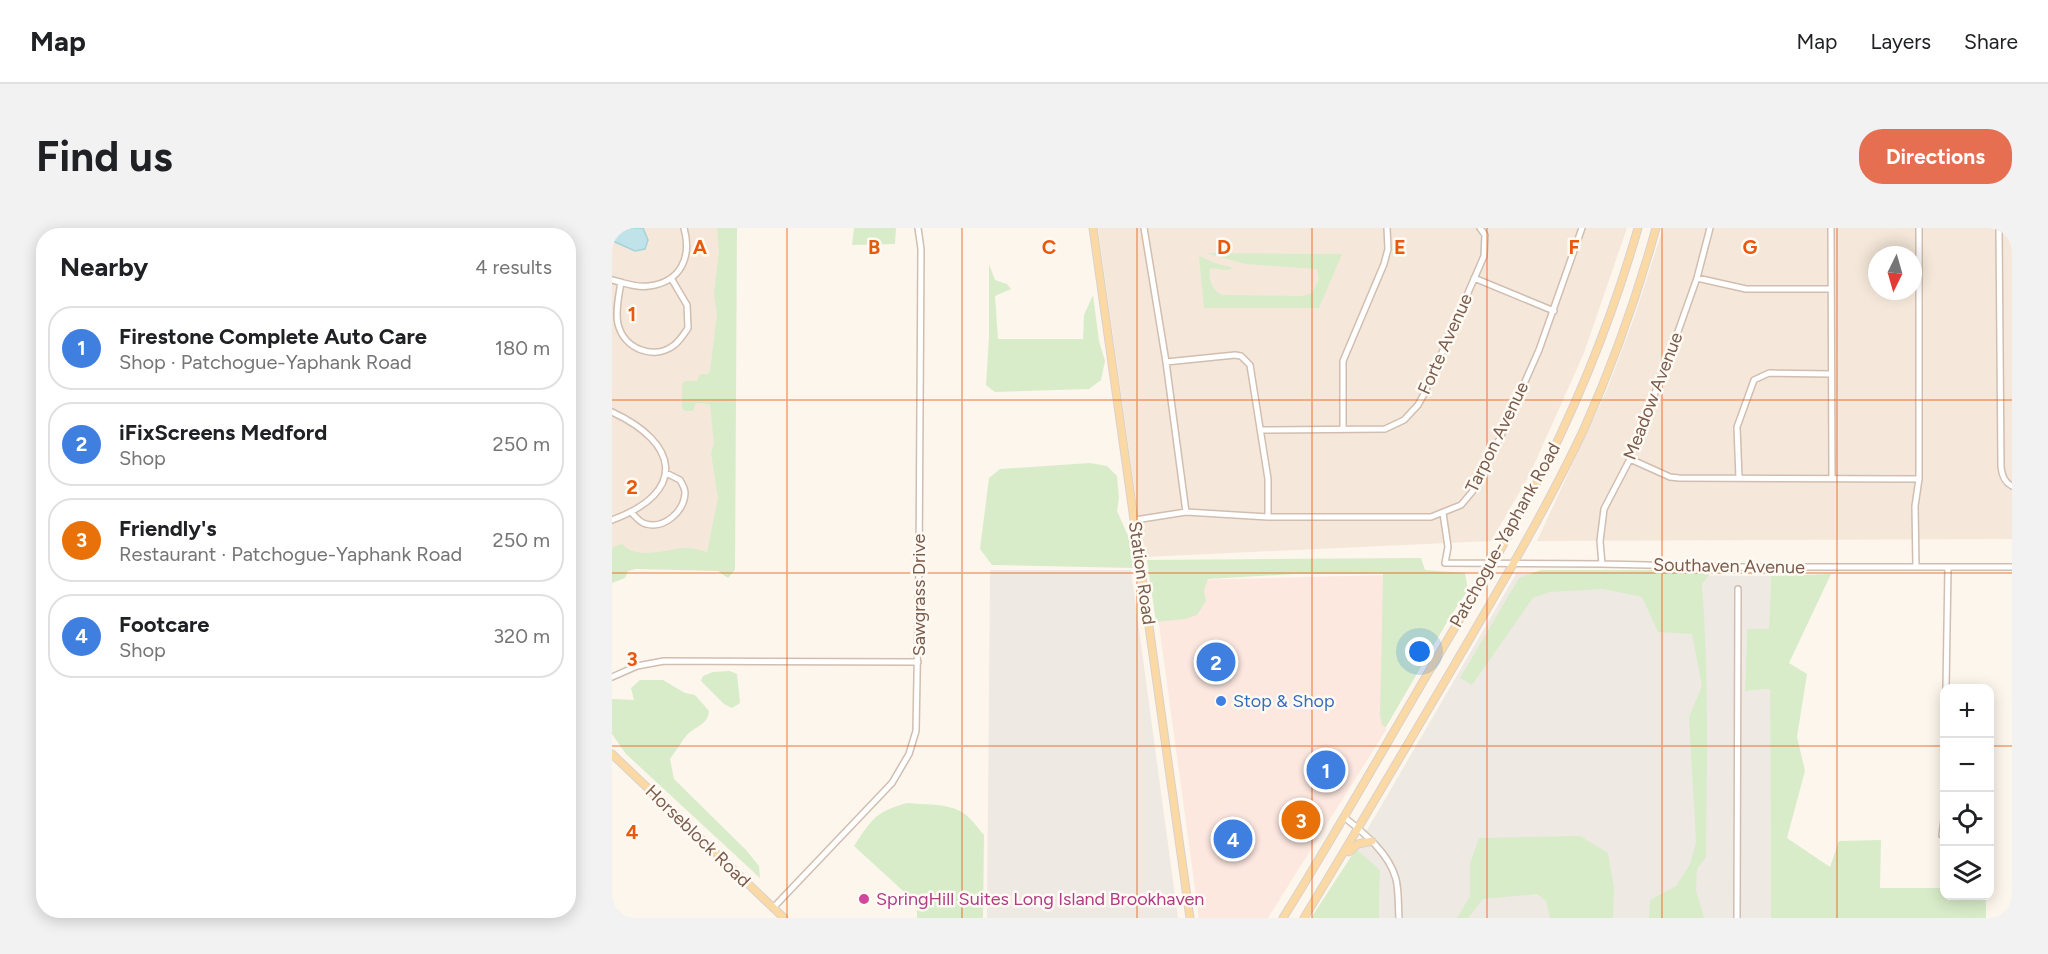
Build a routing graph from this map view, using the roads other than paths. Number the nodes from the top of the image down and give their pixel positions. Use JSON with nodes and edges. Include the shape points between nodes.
{"nodes":[{"id":1,"x":684,"y":228,"type":"edge"},
{"id":2,"x":918,"y":228,"type":"edge"},
{"id":3,"x":1093,"y":228,"type":"edge"},
{"id":4,"x":1144,"y":228,"type":"edge"},
{"id":5,"x":1387,"y":228,"type":"edge"},
{"id":6,"x":1480,"y":228,"type":"edge"},
{"id":7,"x":1582,"y":228,"type":"edge"},
{"id":8,"x":1638,"y":228,"type":"edge"},
{"id":9,"x":1656,"y":228,"type":"edge"},
{"id":10,"x":1710,"y":228,"type":"edge"},
{"id":11,"x":1831,"y":228,"type":"edge"},
{"id":12,"x":1919,"y":228,"type":"edge"},
{"id":13,"x":1999,"y":228,"type":"edge"},
{"id":14,"x":671,"y":278,"type":"junction"},
{"id":15,"x":1474,"y":278,"type":"junction"},
{"id":16,"x":1697,"y":278,"type":"junction"},
{"id":17,"x":612,"y":280,"type":"edge"},
{"id":18,"x":621,"y":282,"type":"junction"},
{"id":19,"x":1832,"y":289,"type":"junction"},
{"id":20,"x":1554,"y":311,"type":"junction"},
{"id":21,"x":1166,"y":362,"type":"junction"},
{"id":22,"x":1831,"y":374,"type":"junction"},
{"id":23,"x":612,"y":412,"type":"edge"},
{"id":24,"x":1343,"y":429,"type":"junction"},
{"id":25,"x":1261,"y":430,"type":"junction"},
{"id":26,"x":1630,"y":459,"type":"junction"},
{"id":27,"x":666,"y":473,"type":"junction"},
{"id":28,"x":1739,"y":478,"type":"junction"},
{"id":29,"x":1832,"y":478,"type":"junction"},
{"id":30,"x":1918,"y":479,"type":"junction"},
{"id":31,"x":2012,"y":486,"type":"edge"},
{"id":32,"x":631,"y":512,"type":"junction"},
{"id":33,"x":1186,"y":512,"type":"junction"},
{"id":34,"x":1443,"y":513,"type":"junction"},
{"id":35,"x":1268,"y":516,"type":"junction"},
{"id":36,"x":612,"y":520,"type":"edge"},
{"id":37,"x":1135,"y":520,"type":"junction"},
{"id":38,"x":1492,"y":564,"type":"junction"},
{"id":39,"x":1514,"y":564,"type":"junction"},
{"id":40,"x":1602,"y":564,"type":"junction"},
{"id":41,"x":1916,"y":566,"type":"junction"},
{"id":42,"x":1948,"y":567,"type":"junction"},
{"id":43,"x":2012,"y":567,"type":"edge"},
{"id":44,"x":1738,"y":589,"type":"dead end"},
{"id":45,"x":918,"y":662,"type":"junction"},
{"id":46,"x":612,"y":677,"type":"edge"},
{"id":47,"x":1946,"y":684,"type":"edge"},
{"id":48,"x":612,"y":754,"type":"edge"},
{"id":49,"x":1344,"y":817,"type":"junction"},
{"id":50,"x":1359,"y":829,"type":"junction"},
{"id":51,"x":1372,"y":841,"type":"junction"},
{"id":52,"x":1333,"y":870,"type":"junction"},
{"id":53,"x":773,"y":908,"type":"junction"},
{"id":54,"x":784,"y":918,"type":"edge"},
{"id":55,"x":1190,"y":918,"type":"edge"},
{"id":56,"x":1283,"y":918,"type":"edge"},
{"id":57,"x":1304,"y":918,"type":"edge"},
{"id":58,"x":1399,"y":918,"type":"edge"},
{"id":59,"x":1737,"y":918,"type":"edge"}],
"edges":[{"from":1,"to":14,"type":"street","via":[[688,245],[685,259],[680,272]]},
{"from":2,"to":45,"type":"street","name":"Sawgrass Drive"},
{"from":3,"to":37,"type":"main road","name":"Station Road"},
{"from":4,"to":21,"type":"street"},
{"from":5,"to":24,"type":"street","via":[[1384,264],[1343,361]]},
{"from":6,"to":15,"type":"street","name":"Forte Avenue","via":[[1485,235],[1485,248]]},
{"from":7,"to":20,"type":"street","name":"Tarpon Avenue"},
{"from":8,"to":38,"type":"main road","name":"Patchogue-Yaphank Road","via":[[1583,384],[1533,492]]},
{"from":9,"to":39,"type":"main road","name":"Patchogue-Yaphank Road","via":[[1628,319],[1596,401]]},
{"from":10,"to":16,"type":"street","name":"Meadow Avenue"},
{"from":11,"to":19,"type":"street"},
{"from":12,"to":30,"type":"street"},
{"from":13,"to":31,"type":"street","via":[[2001,467],[2002,475]]},
{"from":14,"to":18,"type":"street","via":[[647,286]]},
{"from":14,"to":18,"type":"street","via":[[687,305],[688,328],[675,345],[660,353],[637,349],[625,339],[618,324]]},
{"from":15,"to":20,"type":"street"},
{"from":15,"to":24,"type":"street","name":"Forte Avenue","via":[[1412,413],[1385,429]]},
{"from":16,"to":19,"type":"street","via":[[1746,289]]},
{"from":16,"to":26,"type":"street","name":"Meadow Avenue"},
{"from":17,"to":18,"type":"street"},
{"from":19,"to":22,"type":"street"},
{"from":20,"to":34,"type":"street","name":"Tarpon Avenue","via":[[1500,438],[1472,492],[1461,505]]},
{"from":21,"to":25,"type":"street","via":[[1235,355],[1246,359],[1252,372]]},
{"from":21,"to":33,"type":"street"},
{"from":22,"to":28,"type":"street","via":[[1769,373],[1754,380],[1737,427]]},
{"from":22,"to":29,"type":"street"},
{"from":23,"to":27,"type":"street","via":[[650,435],[663,456]]},
{"from":24,"to":25,"type":"street","name":"Forte Avenue"},
{"from":25,"to":35,"type":"street","via":[[1268,479]]},
{"from":26,"to":28,"type":"street","via":[[1670,477]]},
{"from":26,"to":40,"type":"street","name":"Meadow Avenue","via":[[1604,509]]},
{"from":27,"to":32,"type":"street","via":[[664,483],[650,500]]},
{"from":27,"to":32,"type":"street","via":[[680,480],[685,491],[675,516],[659,525],[643,524]]},
{"from":28,"to":29,"type":"street"},
{"from":29,"to":30,"type":"street"},
{"from":30,"to":41,"type":"street"},
{"from":32,"to":36,"type":"street"},
{"from":33,"to":35,"type":"street","name":"Tarpon Avenue"},
{"from":33,"to":37,"type":"street","name":"Tarpon Avenue"},
{"from":34,"to":35,"type":"street","name":"Tarpon Avenue","via":[[1431,517]]},
{"from":34,"to":38,"type":"street","name":"Southaven Avenue","via":[[1448,547],[1445,563]]},
{"from":37,"to":55,"type":"main road","name":"Station Road"},
{"from":38,"to":39,"type":"street","name":"Southaven Avenue"},
{"from":38,"to":49,"type":"main road","name":"Patchogue-Yaphank Road"},
{"from":39,"to":40,"type":"street","name":"Southaven Avenue"},
{"from":39,"to":50,"type":"main road","name":"Patchogue-Yaphank Road"},
{"from":40,"to":41,"type":"street","name":"Southaven Avenue"},
{"from":41,"to":42,"type":"street","name":"Southaven Avenue"},
{"from":42,"to":43,"type":"street","name":"Southaven Avenue"},
{"from":42,"to":47,"type":"street"},
{"from":44,"to":59,"type":"street"},
{"from":45,"to":46,"type":"street","via":[[664,661],[637,666]]},
{"from":45,"to":53,"type":"street","name":"Sawgrass Drive","via":[[916,731],[901,769]]},
{"from":48,"to":53,"type":"main road","name":"Horseblock Road"},
{"from":49,"to":50,"type":"street"},
{"from":49,"to":56,"type":"main road","name":"Patchogue-Yaphank Road"},
{"from":50,"to":51,"type":"street"},
{"from":50,"to":52,"type":"main road","name":"Patchogue-Yaphank Road"},
{"from":51,"to":52,"type":"main road","via":[[1355,845]]},
{"from":51,"to":58,"type":"street","via":[[1394,874]]},
{"from":52,"to":57,"type":"main road","name":"Patchogue-Yaphank Road"},
{"from":53,"to":54,"type":"main road","name":"Horseblock Road"}]}
